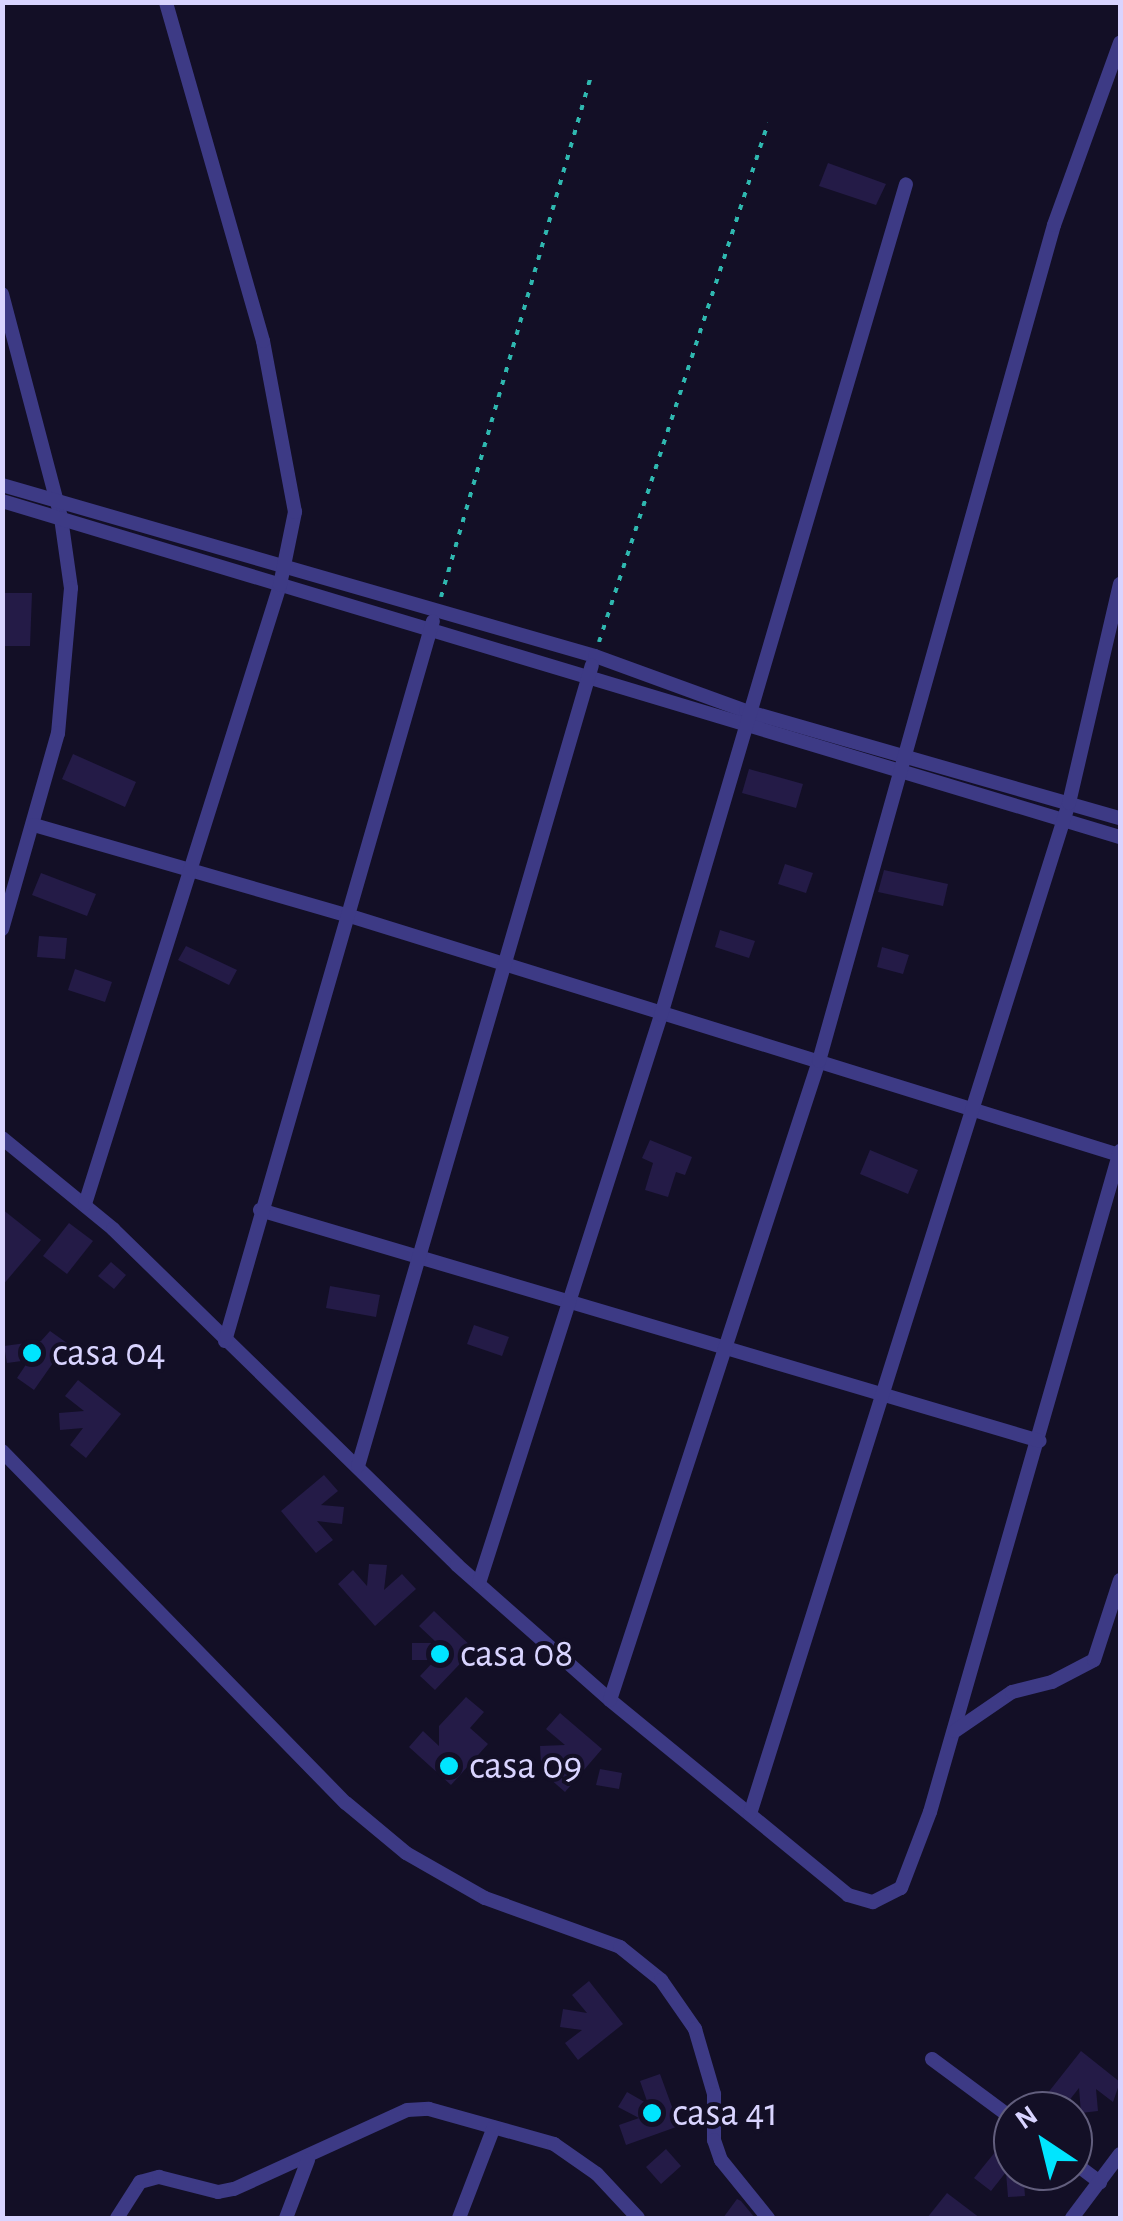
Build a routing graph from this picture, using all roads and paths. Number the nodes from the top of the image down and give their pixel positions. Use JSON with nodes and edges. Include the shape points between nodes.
{"nodes":[{"id":1,"x":166,"y":2,"type":"edge"},
{"id":2,"x":1120,"y":43,"type":"edge"},
{"id":3,"x":591,"y":76,"type":"dead end"},
{"id":4,"x":768,"y":123,"type":"dead end"},
{"id":5,"x":906,"y":184,"type":"dead end"},
{"id":6,"x":2,"y":294,"type":"edge"},
{"id":7,"x":2,"y":486,"type":"edge"},
{"id":8,"x":54,"y":501,"type":"junction"},
{"id":9,"x":2,"y":502,"type":"edge"},
{"id":10,"x":61,"y":518,"type":"junction"},
{"id":11,"x":284,"y":566,"type":"junction"},
{"id":12,"x":1120,"y":584,"type":"edge"},
{"id":13,"x":280,"y":586,"type":"junction"},
{"id":14,"x":436,"y":611,"type":"junction"},
{"id":15,"x":432,"y":628,"type":"junction"},
{"id":16,"x":595,"y":656,"type":"junction"},
{"id":17,"x":589,"y":674,"type":"junction"},
{"id":18,"x":744,"y":717,"type":"junction"},
{"id":19,"x":902,"y":755,"type":"junction"},
{"id":20,"x":898,"y":772,"type":"junction"},
{"id":21,"x":1069,"y":803,"type":"junction"},
{"id":22,"x":1120,"y":818,"type":"edge"},
{"id":23,"x":1063,"y":820,"type":"junction"},
{"id":24,"x":34,"y":826,"type":"junction"},
{"id":25,"x":1120,"y":837,"type":"edge"},
{"id":26,"x":189,"y":873,"type":"junction"},
{"id":27,"x":350,"y":916,"type":"junction"},
{"id":28,"x":2,"y":929,"type":"edge"},
{"id":29,"x":507,"y":968,"type":"junction"},
{"id":30,"x":661,"y":1015,"type":"junction"},
{"id":31,"x":820,"y":1061,"type":"junction"},
{"id":32,"x":971,"y":1107,"type":"junction"},
{"id":33,"x":2,"y":1138,"type":"edge"},
{"id":34,"x":1120,"y":1153,"type":"edge"},
{"id":35,"x":85,"y":1204,"type":"junction"},
{"id":36,"x":260,"y":1210,"type":"junction"},
{"id":37,"x":415,"y":1259,"type":"junction"},
{"id":38,"x":570,"y":1303,"type":"junction"},
{"id":39,"x":225,"y":1341,"type":"junction"},
{"id":40,"x":721,"y":1348,"type":"junction"},
{"id":41,"x":880,"y":1394,"type":"junction"},
{"id":42,"x":1040,"y":1441,"type":"junction"},
{"id":43,"x":2,"y":1451,"type":"edge"},
{"id":44,"x":358,"y":1466,"type":"junction"},
{"id":45,"x":1120,"y":1580,"type":"edge"},
{"id":46,"x":479,"y":1584,"type":"junction"},
{"id":47,"x":610,"y":1700,"type":"junction"},
{"id":48,"x":955,"y":1732,"type":"junction"},
{"id":49,"x":750,"y":1814,"type":"junction"},
{"id":50,"x":932,"y":2059,"type":"dead end"},
{"id":51,"x":993,"y":2105,"type":"edge"},
{"id":52,"x":494,"y":2127,"type":"junction"},
{"id":53,"x":1120,"y":2154,"type":"edge"},
{"id":54,"x":308,"y":2160,"type":"junction"},
{"id":55,"x":1115,"y":2174,"type":"edge"},
{"id":56,"x":1093,"y":2177,"type":"edge"},
{"id":57,"x":1100,"y":2182,"type":"junction"},
{"id":58,"x":632,"y":2216,"type":"edge"},
{"id":59,"x":116,"y":2218,"type":"edge"},
{"id":60,"x":286,"y":2218,"type":"edge"},
{"id":61,"x":459,"y":2218,"type":"edge"},
{"id":62,"x":768,"y":2218,"type":"edge"},
{"id":63,"x":1072,"y":2218,"type":"edge"}],
"edges":[{"from":1,"to":11,"type":"street","via":[[274,385],[295,512]]},
{"from":2,"to":19,"type":"street","via":[[1054,225]]},
{"from":3,"to":14,"type":"path"},
{"from":4,"to":16,"type":"path"},
{"from":5,"to":18,"type":"street"},
{"from":6,"to":8,"type":"street"},
{"from":7,"to":8,"type":"street"},
{"from":8,"to":10,"type":"street"},
{"from":8,"to":11,"type":"street"},
{"from":9,"to":10,"type":"street"},
{"from":10,"to":13,"type":"street"},
{"from":10,"to":24,"type":"street","via":[[71,588],[68,666]]},
{"from":11,"to":13,"type":"street"},
{"from":11,"to":14,"type":"street"},
{"from":12,"to":21,"type":"street"},
{"from":13,"to":15,"type":"street"},
{"from":13,"to":26,"type":"street"},
{"from":14,"to":15,"type":"street"},
{"from":14,"to":16,"type":"street"},
{"from":15,"to":17,"type":"street"},
{"from":15,"to":27,"type":"street"},
{"from":16,"to":17,"type":"street"},
{"from":16,"to":18,"type":"street"},
{"from":17,"to":18,"type":"street"},
{"from":17,"to":29,"type":"street"},
{"from":18,"to":19,"type":"street"},
{"from":18,"to":20,"type":"street"},
{"from":18,"to":30,"type":"street"},
{"from":19,"to":20,"type":"street"},
{"from":19,"to":21,"type":"street"},
{"from":20,"to":23,"type":"street"},
{"from":20,"to":31,"type":"street"},
{"from":21,"to":22,"type":"street"},
{"from":21,"to":23,"type":"street"},
{"from":23,"to":25,"type":"street"},
{"from":23,"to":32,"type":"street"},
{"from":24,"to":26,"type":"street"},
{"from":24,"to":28,"type":"street"},
{"from":26,"to":27,"type":"street"},
{"from":26,"to":35,"type":"street"},
{"from":27,"to":29,"type":"street"},
{"from":27,"to":36,"type":"street"},
{"from":29,"to":30,"type":"street"},
{"from":29,"to":37,"type":"street"},
{"from":30,"to":31,"type":"street"},
{"from":30,"to":38,"type":"street"},
{"from":31,"to":32,"type":"street"},
{"from":31,"to":40,"type":"street"},
{"from":32,"to":34,"type":"street"},
{"from":32,"to":41,"type":"street"},
{"from":33,"to":35,"type":"street"},
{"from":34,"to":42,"type":"street"},
{"from":35,"to":39,"type":"street"},
{"from":36,"to":37,"type":"street"},
{"from":36,"to":39,"type":"street"},
{"from":37,"to":38,"type":"street"},
{"from":37,"to":44,"type":"street"},
{"from":38,"to":40,"type":"street"},
{"from":38,"to":46,"type":"street"},
{"from":39,"to":44,"type":"street"},
{"from":40,"to":41,"type":"street"},
{"from":40,"to":47,"type":"street","via":[[670,1528]]},
{"from":41,"to":42,"type":"street"},
{"from":41,"to":49,"type":"street"},
{"from":42,"to":48,"type":"street"},
{"from":43,"to":62,"type":"street","via":[[346,1803],[406,1852],[485,1898],[620,1947],[660,1980],[695,2030],[714,2094],[721,2160]]},
{"from":44,"to":46,"type":"street"},
{"from":45,"to":48,"type":"street","via":[[1094,1660],[1052,1682],[1012,1692]]},
{"from":46,"to":47,"type":"street"},
{"from":47,"to":49,"type":"street"},
{"from":48,"to":49,"type":"street","via":[[914,1856],[901,1888],[888,1898],[873,1902],[848,1895]]},
{"from":50,"to":51,"type":"street"},
{"from":52,"to":54,"type":"street","via":[[449,2112],[406,2110]]},
{"from":52,"to":58,"type":"street","via":[[554,2144],[597,2174]]},
{"from":52,"to":61,"type":"street"},
{"from":53,"to":55,"type":"street"},
{"from":54,"to":59,"type":"street","via":[[226,2192],[158,2177],[140,2182]]},
{"from":54,"to":60,"type":"street"},
{"from":55,"to":57,"type":"street"},
{"from":56,"to":57,"type":"street"},
{"from":57,"to":63,"type":"street"}]}
